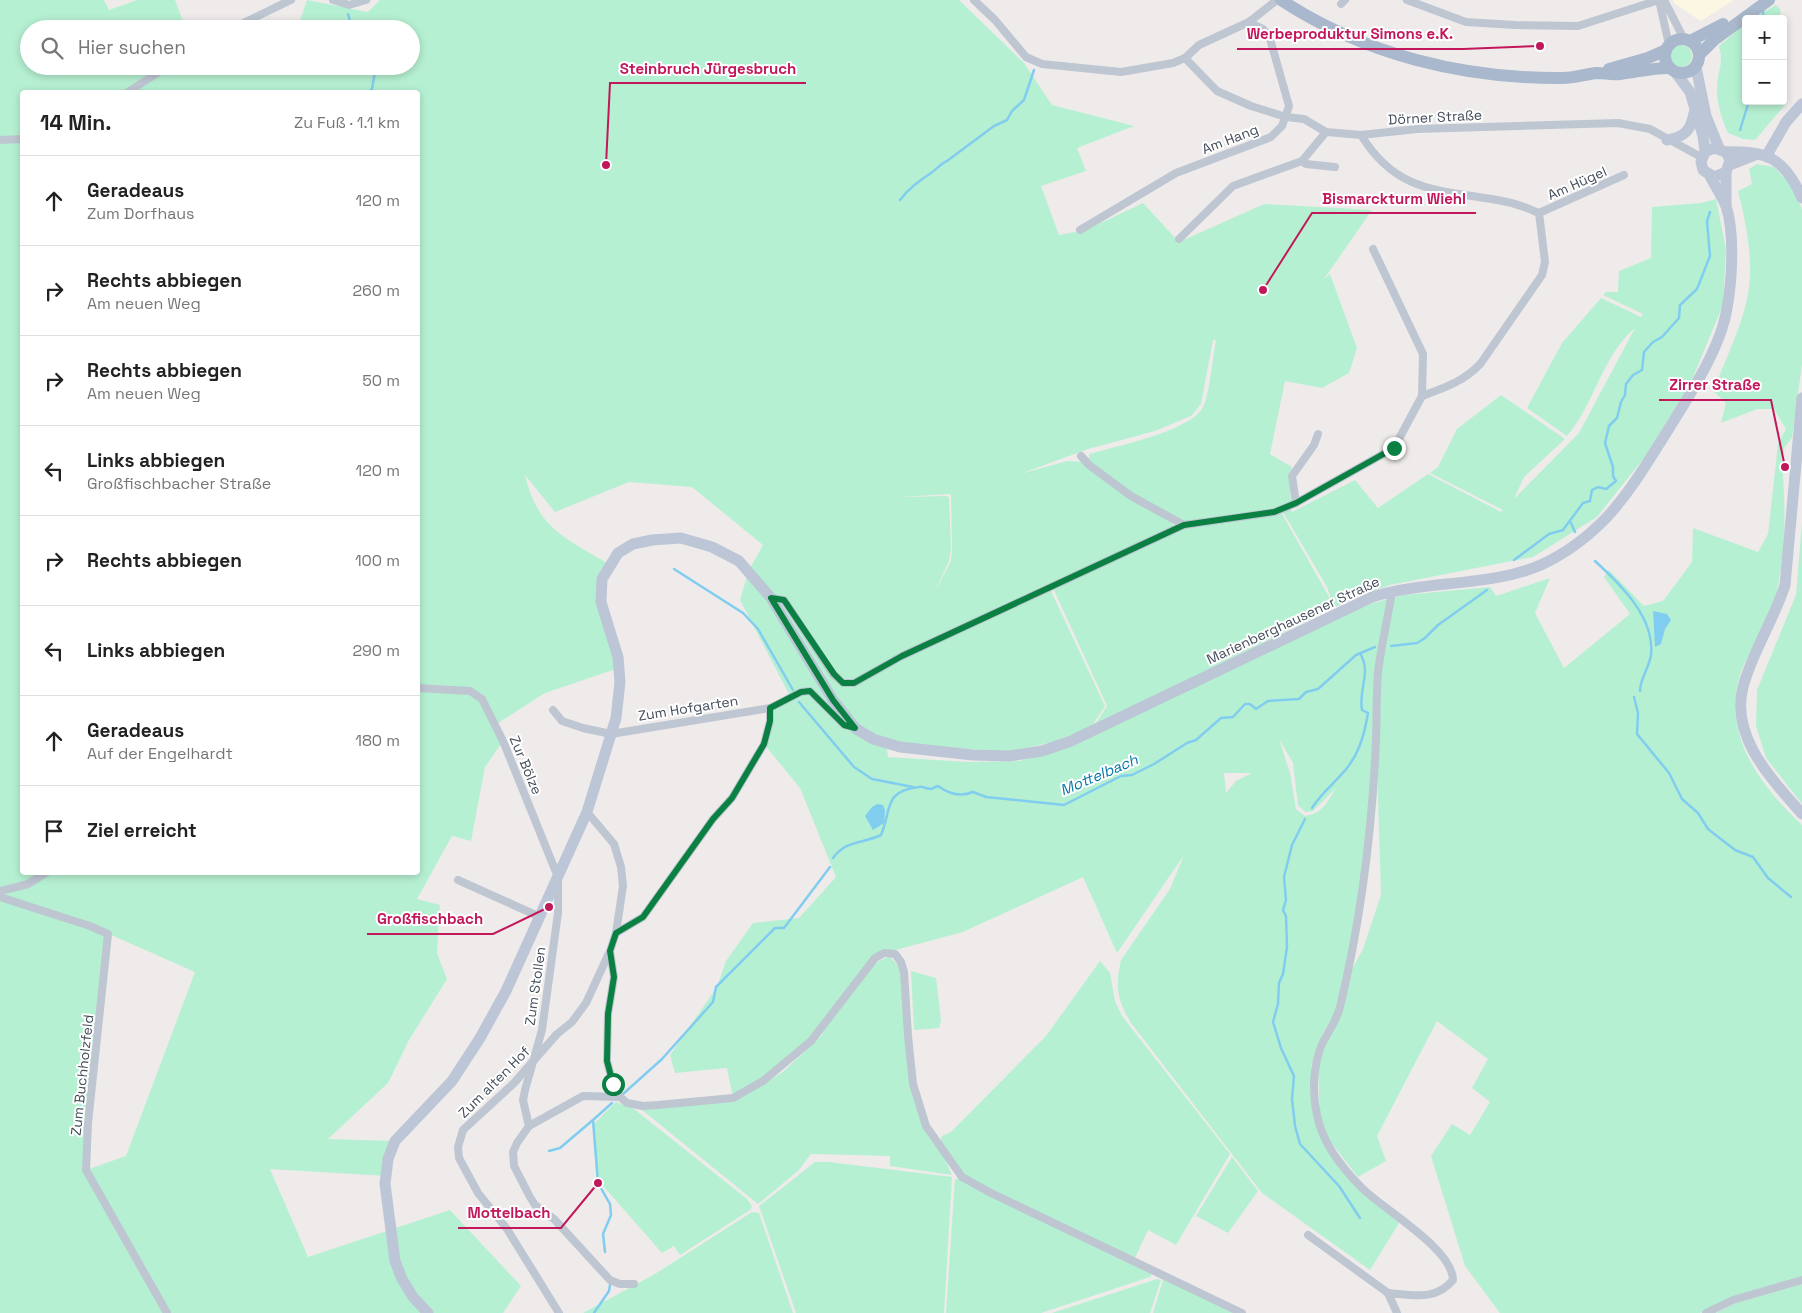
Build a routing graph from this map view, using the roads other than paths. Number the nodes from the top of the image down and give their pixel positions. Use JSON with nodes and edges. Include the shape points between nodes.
{"nodes":[{"id":1,"x":291,"y":0,"type":"edge"},
{"id":2,"x":333,"y":0,"type":"edge"},
{"id":3,"x":366,"y":0,"type":"edge"},
{"id":4,"x":974,"y":0,"type":"edge"},
{"id":5,"x":1406,"y":0,"type":"edge"},
{"id":6,"x":1658,"y":0,"type":"edge"},
{"id":7,"x":1664,"y":0,"type":"edge"},
{"id":8,"x":1770,"y":0,"type":"edge"},
{"id":9,"x":1282,"y":2,"type":"edge"},
{"id":10,"x":1753,"y":6,"type":"edge"},
{"id":11,"x":250,"y":20,"type":"edge"},
{"id":12,"x":1249,"y":22,"type":"junction"},
{"id":13,"x":1687,"y":40,"type":"junction"},
{"id":14,"x":1667,"y":47,"type":"junction"},
{"id":15,"x":1185,"y":58,"type":"junction"},
{"id":16,"x":1698,"y":61,"type":"junction"},
{"id":17,"x":1672,"y":70,"type":"junction"},
{"id":18,"x":1598,"y":73,"type":"junction"},
{"id":19,"x":154,"y":75,"type":"edge"},
{"id":20,"x":131,"y":90,"type":"edge"},
{"id":21,"x":1802,"y":104,"type":"edge"},
{"id":22,"x":1695,"y":108,"type":"junction"},
{"id":23,"x":1286,"y":117,"type":"junction"},
{"id":24,"x":1326,"y":132,"type":"junction"},
{"id":25,"x":1360,"y":135,"type":"junction"},
{"id":26,"x":20,"y":139,"type":"edge"},
{"id":27,"x":0,"y":140,"type":"edge"},
{"id":28,"x":1667,"y":140,"type":"junction"},
{"id":29,"x":1722,"y":150,"type":"junction"},
{"id":30,"x":1763,"y":154,"type":"junction"},
{"id":31,"x":1703,"y":155,"type":"junction"},
{"id":32,"x":1302,"y":161,"type":"junction"},
{"id":33,"x":1335,"y":167,"type":"dead end"},
{"id":34,"x":1728,"y":169,"type":"junction"},
{"id":35,"x":1624,"y":175,"type":"dead end"},
{"id":36,"x":1710,"y":176,"type":"junction"},
{"id":37,"x":1802,"y":198,"type":"edge"},
{"id":38,"x":1726,"y":206,"type":"junction"},
{"id":39,"x":1539,"y":213,"type":"junction"},
{"id":40,"x":1080,"y":230,"type":"dead end"},
{"id":41,"x":1179,"y":239,"type":"dead end"},
{"id":42,"x":1373,"y":249,"type":"dead end"},
{"id":43,"x":1422,"y":396,"type":"junction"},
{"id":44,"x":1802,"y":398,"type":"edge"},
{"id":45,"x":1318,"y":434,"type":"dead end"},
{"id":46,"x":1081,"y":456,"type":"dead end"},
{"id":47,"x":1798,"y":492,"type":"edge"},
{"id":48,"x":1296,"y":503,"type":"junction"},
{"id":49,"x":1184,"y":525,"type":"junction"},
{"id":50,"x":1392,"y":591,"type":"junction"},
{"id":51,"x":771,"y":598,"type":"junction"},
{"id":52,"x":420,"y":688,"type":"edge"},
{"id":53,"x":770,"y":708,"type":"junction"},
{"id":54,"x":553,"y":710,"type":"dead end"},
{"id":55,"x":855,"y":728,"type":"junction"},
{"id":56,"x":611,"y":734,"type":"junction"},
{"id":57,"x":587,"y":812,"type":"junction"},
{"id":58,"x":1802,"y":814,"type":"edge"},
{"id":59,"x":42,"y":875,"type":"edge"},
{"id":60,"x":558,"y":877,"type":"junction"},
{"id":61,"x":458,"y":880,"type":"dead end"},
{"id":62,"x":0,"y":891,"type":"edge"},
{"id":63,"x":0,"y":896,"type":"edge"},
{"id":64,"x":538,"y":916,"type":"junction"},
{"id":65,"x":616,"y":933,"type":"junction"},
{"id":66,"x":610,"y":951,"type":"junction"},
{"id":67,"x":534,"y":1060,"type":"junction"},
{"id":68,"x":620,"y":1097,"type":"junction"},
{"id":69,"x":530,"y":1126,"type":"junction"},
{"id":70,"x":1308,"y":1235,"type":"dead end"},
{"id":71,"x":1802,"y":1280,"type":"edge"},
{"id":72,"x":634,"y":1284,"type":"dead end"},
{"id":73,"x":1388,"y":1293,"type":"junction"},
{"id":74,"x":168,"y":1313,"type":"edge"},
{"id":75,"x":428,"y":1313,"type":"edge"},
{"id":76,"x":559,"y":1313,"type":"edge"},
{"id":77,"x":1242,"y":1313,"type":"edge"},
{"id":78,"x":1397,"y":1313,"type":"edge"},
{"id":79,"x":1706,"y":1313,"type":"edge"}],
"edges":[{"from":1,"to":11,"type":"street"},
{"from":2,"to":3,"type":"street","via":[[349,5]]},
{"from":4,"to":15,"type":"street","via":[[1026,57],[1042,64],[1121,72]]},
{"from":5,"to":6,"type":"street","via":[[1464,21],[1516,26],[1578,26]]},
{"from":6,"to":14,"type":"street"},
{"from":7,"to":13,"type":"street"},
{"from":8,"to":10,"type":"main road"},
{"from":9,"to":12,"type":"street"},
{"from":9,"to":18,"type":"main road","via":[[1356,38],[1428,64],[1509,77],[1566,78]]},
{"from":10,"to":13,"type":"main road","via":[[1710,32]]},
{"from":10,"to":16,"type":"main road","via":[[1714,40]]},
{"from":12,"to":15,"type":"street","via":[[1199,45]]},
{"from":12,"to":23,"type":"street","via":[[1269,35],[1289,106]]},
{"from":13,"to":14,"type":"main road","via":[[1678,39]]},
{"from":13,"to":16,"type":"main road","via":[[1697,47]]},
{"from":14,"to":17,"type":"main road","via":[[1665,59]]},
{"from":14,"to":18,"type":"main road","via":[[1648,58]]},
{"from":15,"to":23,"type":"street","name":"Dörner Straße","via":[[1217,91]]},
{"from":16,"to":17,"type":"main road","via":[[1687,73]]},
{"from":16,"to":29,"type":"main road","via":[[1706,116]]},
{"from":17,"to":18,"type":"main road","via":[[1649,68],[1619,74]]},
{"from":17,"to":22,"type":"main road","via":[[1690,92]]},
{"from":19,"to":20,"type":"street"},
{"from":21,"to":30,"type":"main road"},
{"from":22,"to":28,"type":"main road","via":[[1692,125],[1686,134]]},
{"from":22,"to":31,"type":"main road"},
{"from":23,"to":24,"type":"street","name":"Dörner Straße","via":[[1304,119]]},
{"from":23,"to":40,"type":"street","name":"Am Hang","via":[[1271,137],[1176,172]]},
{"from":24,"to":25,"type":"street","name":"Dörner Straße"},
{"from":24,"to":32,"type":"street"},
{"from":25,"to":28,"type":"street","name":"Dörner Straße","via":[[1417,129],[1618,123],[1650,129]]},
{"from":25,"to":39,"type":"street","via":[[1387,167],[1430,190],[1508,202]]},
{"from":26,"to":27,"type":"street"},
{"from":28,"to":31,"type":"street","name":"Dörner Straße"},
{"from":29,"to":30,"type":"main road"},
{"from":29,"to":31,"type":"main road"},
{"from":29,"to":34,"type":"main road"},
{"from":30,"to":34,"type":"main road"},
{"from":30,"to":37,"type":"main road","via":[[1783,167]]},
{"from":31,"to":36,"type":"main road","via":[[1701,166]]},
{"from":32,"to":33,"type":"street"},
{"from":32,"to":41,"type":"street","via":[[1233,186]]},
{"from":34,"to":36,"type":"main road","via":[[1718,176]]},
{"from":34,"to":38,"type":"main road"},
{"from":35,"to":39,"type":"street","name":"Am Hügel"},
{"from":36,"to":38,"type":"main road","name":"Marienberghausener Straße"},
{"from":38,"to":50,"type":"main road","name":"Marienberghausener Straße","via":[[1731,247],[1727,310],[1714,348],[1694,388],[1625,496],[1606,518],[1580,541],[1542,564],[1515,574]]},
{"from":39,"to":43,"type":"street","via":[[1545,262],[1542,275],[1472,373]]},
{"from":42,"to":43,"type":"street","via":[[1423,354]]},
{"from":43,"to":48,"type":"street","via":[[1394,448]]},
{"from":44,"to":47,"type":"main road"},
{"from":45,"to":48,"type":"street","via":[[1292,476]]},
{"from":46,"to":49,"type":"street","via":[[1131,496]]},
{"from":47,"to":58,"type":"main road","via":[[1786,585],[1742,688],[1742,710],[1747,737],[1758,761]]},
{"from":48,"to":49,"type":"street","via":[[1274,512]]},
{"from":49,"to":51,"type":"street","via":[[902,656],[854,683],[843,683],[834,674],[784,600]]},
{"from":50,"to":55,"type":"main road","name":"Marienberghausener Straße","via":[[1372,597],[1099,729],[1042,751],[1009,756],[900,747],[873,740]]},
{"from":50,"to":73,"type":"street","via":[[1379,670],[1362,900],[1339,1010],[1316,1063],[1316,1113],[1320,1129],[1331,1148],[1362,1188],[1428,1241],[1450,1264],[1453,1280],[1445,1289],[1424,1296]]},
{"from":51,"to":55,"type":"main road","via":[[833,700]]},
{"from":51,"to":56,"type":"main road","via":[[739,561],[712,547],[681,538],[633,544],[618,553],[602,579],[601,602],[618,657],[620,682]]},
{"from":52,"to":60,"type":"street","name":"Zur Bölze","via":[[470,691],[482,699],[503,741]]},
{"from":53,"to":55,"type":"street","name":"Zum Hofgarten","via":[[801,692],[810,691],[844,725]]},
{"from":53,"to":56,"type":"street","name":"Zum Hofgarten"},
{"from":53,"to":65,"type":"street","via":[[764,744],[732,798],[713,819],[643,917]]},
{"from":54,"to":56,"type":"street","via":[[562,721]]},
{"from":56,"to":57,"type":"main road"},
{"from":57,"to":60,"type":"main road"},
{"from":57,"to":65,"type":"street","name":"Zum alten Hof","via":[[614,844],[621,867],[623,886]]},
{"from":59,"to":62,"type":"street","via":[[28,884]]},
{"from":60,"to":64,"type":"main road"},
{"from":60,"to":67,"type":"street","name":"Zum Stollen","via":[[558,913],[542,1030]]},
{"from":61,"to":64,"type":"street"},
{"from":63,"to":74,"type":"street","name":"Zum Buchholzfeld","via":[[108,934],[86,1170]]},
{"from":64,"to":75,"type":"main road","via":[[506,991],[480,1038],[452,1081],[395,1142],[388,1159],[385,1184],[395,1261],[413,1297]]},
{"from":65,"to":66,"type":"street","name":"Zum alten Hof"},
{"from":66,"to":67,"type":"street","name":"Zum alten Hof","via":[[586,1003]]},
{"from":66,"to":68,"type":"street","via":[[614,977],[608,1014],[607,1061]]},
{"from":67,"to":69,"type":"street","name":"Zum Stollen","via":[[523,1100]]},
{"from":67,"to":76,"type":"street","name":"Zum alten Hof","via":[[463,1130],[458,1147],[459,1158],[478,1193],[507,1229]]},
{"from":68,"to":69,"type":"street","via":[[583,1096]]},
{"from":68,"to":77,"type":"street","via":[[627,1103],[643,1106],[733,1098],[764,1081],[811,1041],[875,958],[884,953],[895,954],[904,972],[908,1036],[918,1104],[926,1126],[962,1177]]},
{"from":69,"to":72,"type":"street","via":[[517,1143],[514,1166],[535,1205],[554,1219],[610,1280]]},
{"from":70,"to":73,"type":"street"},
{"from":71,"to":79,"type":"street","via":[[1733,1300]]},
{"from":73,"to":78,"type":"street"}]}
